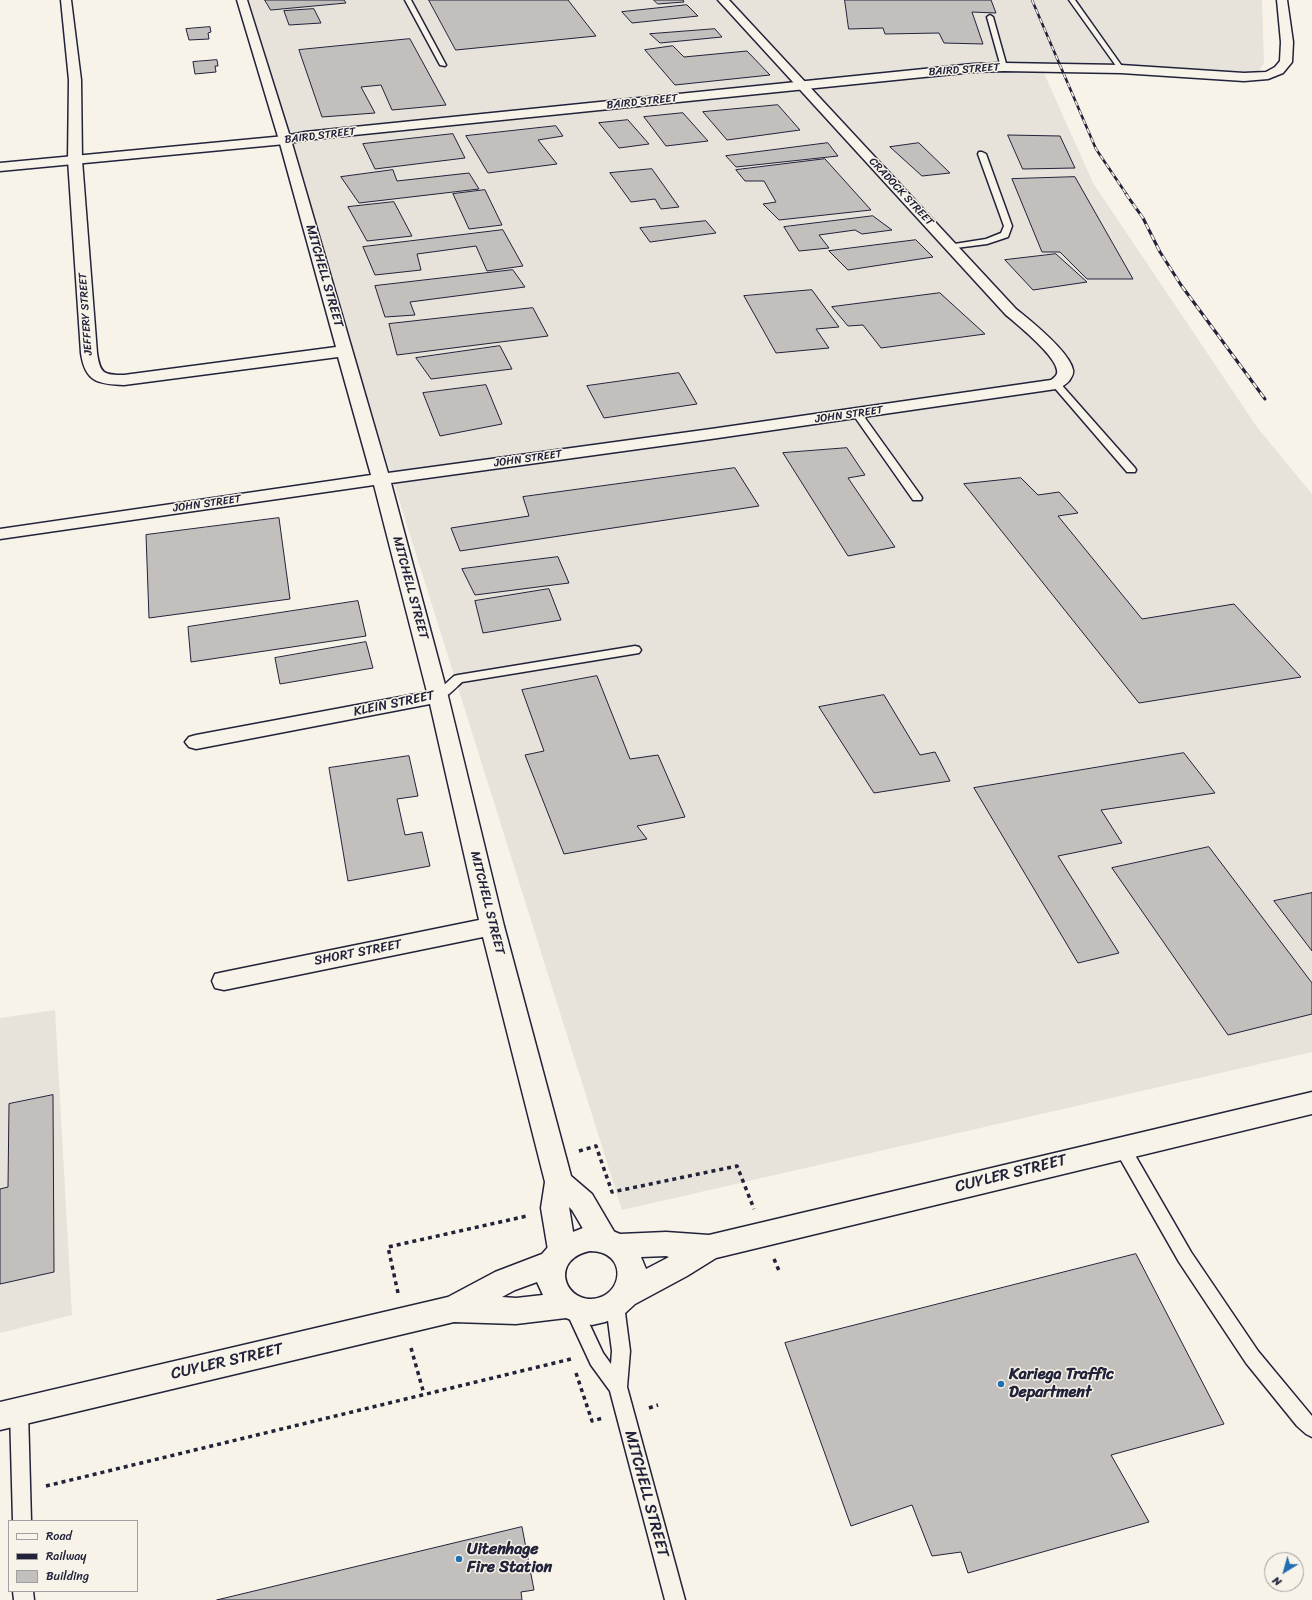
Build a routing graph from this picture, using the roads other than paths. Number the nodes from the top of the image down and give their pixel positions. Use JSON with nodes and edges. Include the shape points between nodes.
{"nodes":[{"id":1,"x":66,"y":0,"type":"edge"},
{"id":2,"x":242,"y":0,"type":"edge"},
{"id":3,"x":408,"y":0,"type":"edge"},
{"id":4,"x":723,"y":0,"type":"edge"},
{"id":5,"x":1072,"y":0,"type":"edge"},
{"id":6,"x":1282,"y":0,"type":"edge"},
{"id":7,"x":990,"y":17,"type":"dead end"},
{"id":8,"x":443,"y":65,"type":"dead end"},
{"id":9,"x":1004,"y":67,"type":"junction"},
{"id":10,"x":1121,"y":69,"type":"junction"},
{"id":11,"x":803,"y":86,"type":"junction"},
{"id":12,"x":285,"y":140,"type":"junction"},
{"id":13,"x":982,"y":154,"type":"dead end"},
{"id":14,"x":75,"y":160,"type":"junction"},
{"id":15,"x":0,"y":167,"type":"edge"},
{"id":16,"x":951,"y":247,"type":"junction"},
{"id":17,"x":345,"y":351,"type":"junction"},
{"id":18,"x":1056,"y":384,"type":"junction"},
{"id":19,"x":857,"y":414,"type":"junction"},
{"id":20,"x":1131,"y":470,"type":"dead end"},
{"id":21,"x":381,"y":479,"type":"junction"},
{"id":22,"x":917,"y":498,"type":"dead end"},
{"id":23,"x":0,"y":534,"type":"edge"},
{"id":24,"x":635,"y":650,"type":"dead end"},
{"id":25,"x":438,"y":696,"type":"junction"},
{"id":26,"x":196,"y":742,"type":"dead end"},
{"id":27,"x":492,"y":926,"type":"junction"},
{"id":28,"x":224,"y":980,"type":"dead end"},
{"id":29,"x":1312,"y":1103,"type":"edge"},
{"id":30,"x":1122,"y":1148,"type":"junction"},
{"id":31,"x":556,"y":1170,"type":"junction"},
{"id":32,"x":611,"y":1243,"type":"junction"},
{"id":33,"x":710,"y":1247,"type":"junction"},
{"id":34,"x":557,"y":1256,"type":"junction"},
{"id":35,"x":620,"y":1300,"type":"junction"},
{"id":36,"x":571,"y":1307,"type":"junction"},
{"id":37,"x":454,"y":1309,"type":"junction"},
{"id":38,"x":618,"y":1387,"type":"junction"},
{"id":39,"x":9,"y":1413,"type":"edge"},
{"id":40,"x":1312,"y":1428,"type":"edge"},
{"id":41,"x":22,"y":1520,"type":"edge"},
{"id":42,"x":676,"y":1600,"type":"edge"}],
"edges":[{"from":1,"to":14,"type":"street","name":"JEFFERY STREET","via":[[75,80]]},
{"from":2,"to":12,"type":"street","name":"MITCHELL STREET"},
{"from":3,"to":8,"type":"lane"},
{"from":4,"to":11,"type":"street","name":"CRADOCK STREET"},
{"from":5,"to":10,"type":"lane"},
{"from":6,"to":10,"type":"street","name":"BAIRD STREET","via":[[1288,56],[1283,67],[1268,75],[1244,77]]},
{"from":7,"to":9,"type":"lane"},
{"from":9,"to":10,"type":"street","name":"BAIRD STREET"},
{"from":9,"to":11,"type":"street","name":"BAIRD STREET","via":[[948,70]]},
{"from":11,"to":12,"type":"street","name":"BAIRD STREET"},
{"from":11,"to":16,"type":"street","name":"CRADOCK STREET"},
{"from":12,"to":14,"type":"street","name":"BAIRD STREET"},
{"from":12,"to":17,"type":"street","name":"MITCHELL STREET"},
{"from":13,"to":16,"type":"lane","via":[[1008,226],[1005,235]]},
{"from":14,"to":15,"type":"street","name":"BAIRD STREET"},
{"from":14,"to":17,"type":"street","name":"JEFFERY STREET","via":[[90,367],[94,374],[124,380]]},
{"from":16,"to":18,"type":"street","name":"CRADOCK STREET","via":[[1062,363],[1065,370],[1063,379]]},
{"from":17,"to":21,"type":"street","name":"MITCHELL STREET"},
{"from":18,"to":19,"type":"street","name":"JOHN STREET"},
{"from":18,"to":20,"type":"lane"},
{"from":19,"to":21,"type":"street","name":"JOHN STREET"},
{"from":19,"to":22,"type":"lane"},
{"from":21,"to":23,"type":"street","name":"JOHN STREET"},
{"from":21,"to":25,"type":"street","name":"MITCHELL STREET"},
{"from":24,"to":25,"type":"lane","name":"KLEIN STREET","via":[[458,679]]},
{"from":25,"to":26,"type":"street","name":"KLEIN STREET"},
{"from":25,"to":27,"type":"street","name":"MITCHELL STREET"},
{"from":27,"to":28,"type":"street","name":"SHORT STREET"},
{"from":27,"to":31,"type":"street","name":"MITCHELL STREET"},
{"from":29,"to":30,"type":"street","name":"CUYLER STREET"},
{"from":30,"to":33,"type":"street","name":"CUYLER STREET"},
{"from":30,"to":40,"type":"lane","via":[[1186,1258],[1252,1357]]},
{"from":31,"to":32,"type":"street"},
{"from":31,"to":34,"type":"street","name":"MITCHELL STREET","via":[[554,1208]]},
{"from":32,"to":33,"type":"street","name":"CUYLER STREET"},
{"from":32,"to":34,"type":"street","via":[[583,1240],[575,1242]]},
{"from":32,"to":35,"type":"street","via":[[628,1257],[632,1271],[631,1284]]},
{"from":33,"to":35,"type":"street","name":"CUYLER STREET"},
{"from":34,"to":36,"type":"street","via":[[550,1277],[554,1292]]},
{"from":34,"to":37,"type":"street","name":"CUYLER STREET","via":[[505,1280]]},
{"from":35,"to":36,"type":"street","via":[[602,1310],[588,1312]]},
{"from":35,"to":38,"type":"lane","name":"MITCHELL STREET","via":[[621,1351]]},
{"from":36,"to":37,"type":"street","name":"CUYLER STREET","via":[[516,1311]]},
{"from":36,"to":38,"type":"lane","name":"MITCHELL STREET","via":[[598,1359]]},
{"from":37,"to":39,"type":"street","name":"CUYLER STREET"},
{"from":38,"to":42,"type":"lane","name":"MITCHELL STREET"},
{"from":39,"to":41,"type":"lane","via":[[21,1492]]}]}
